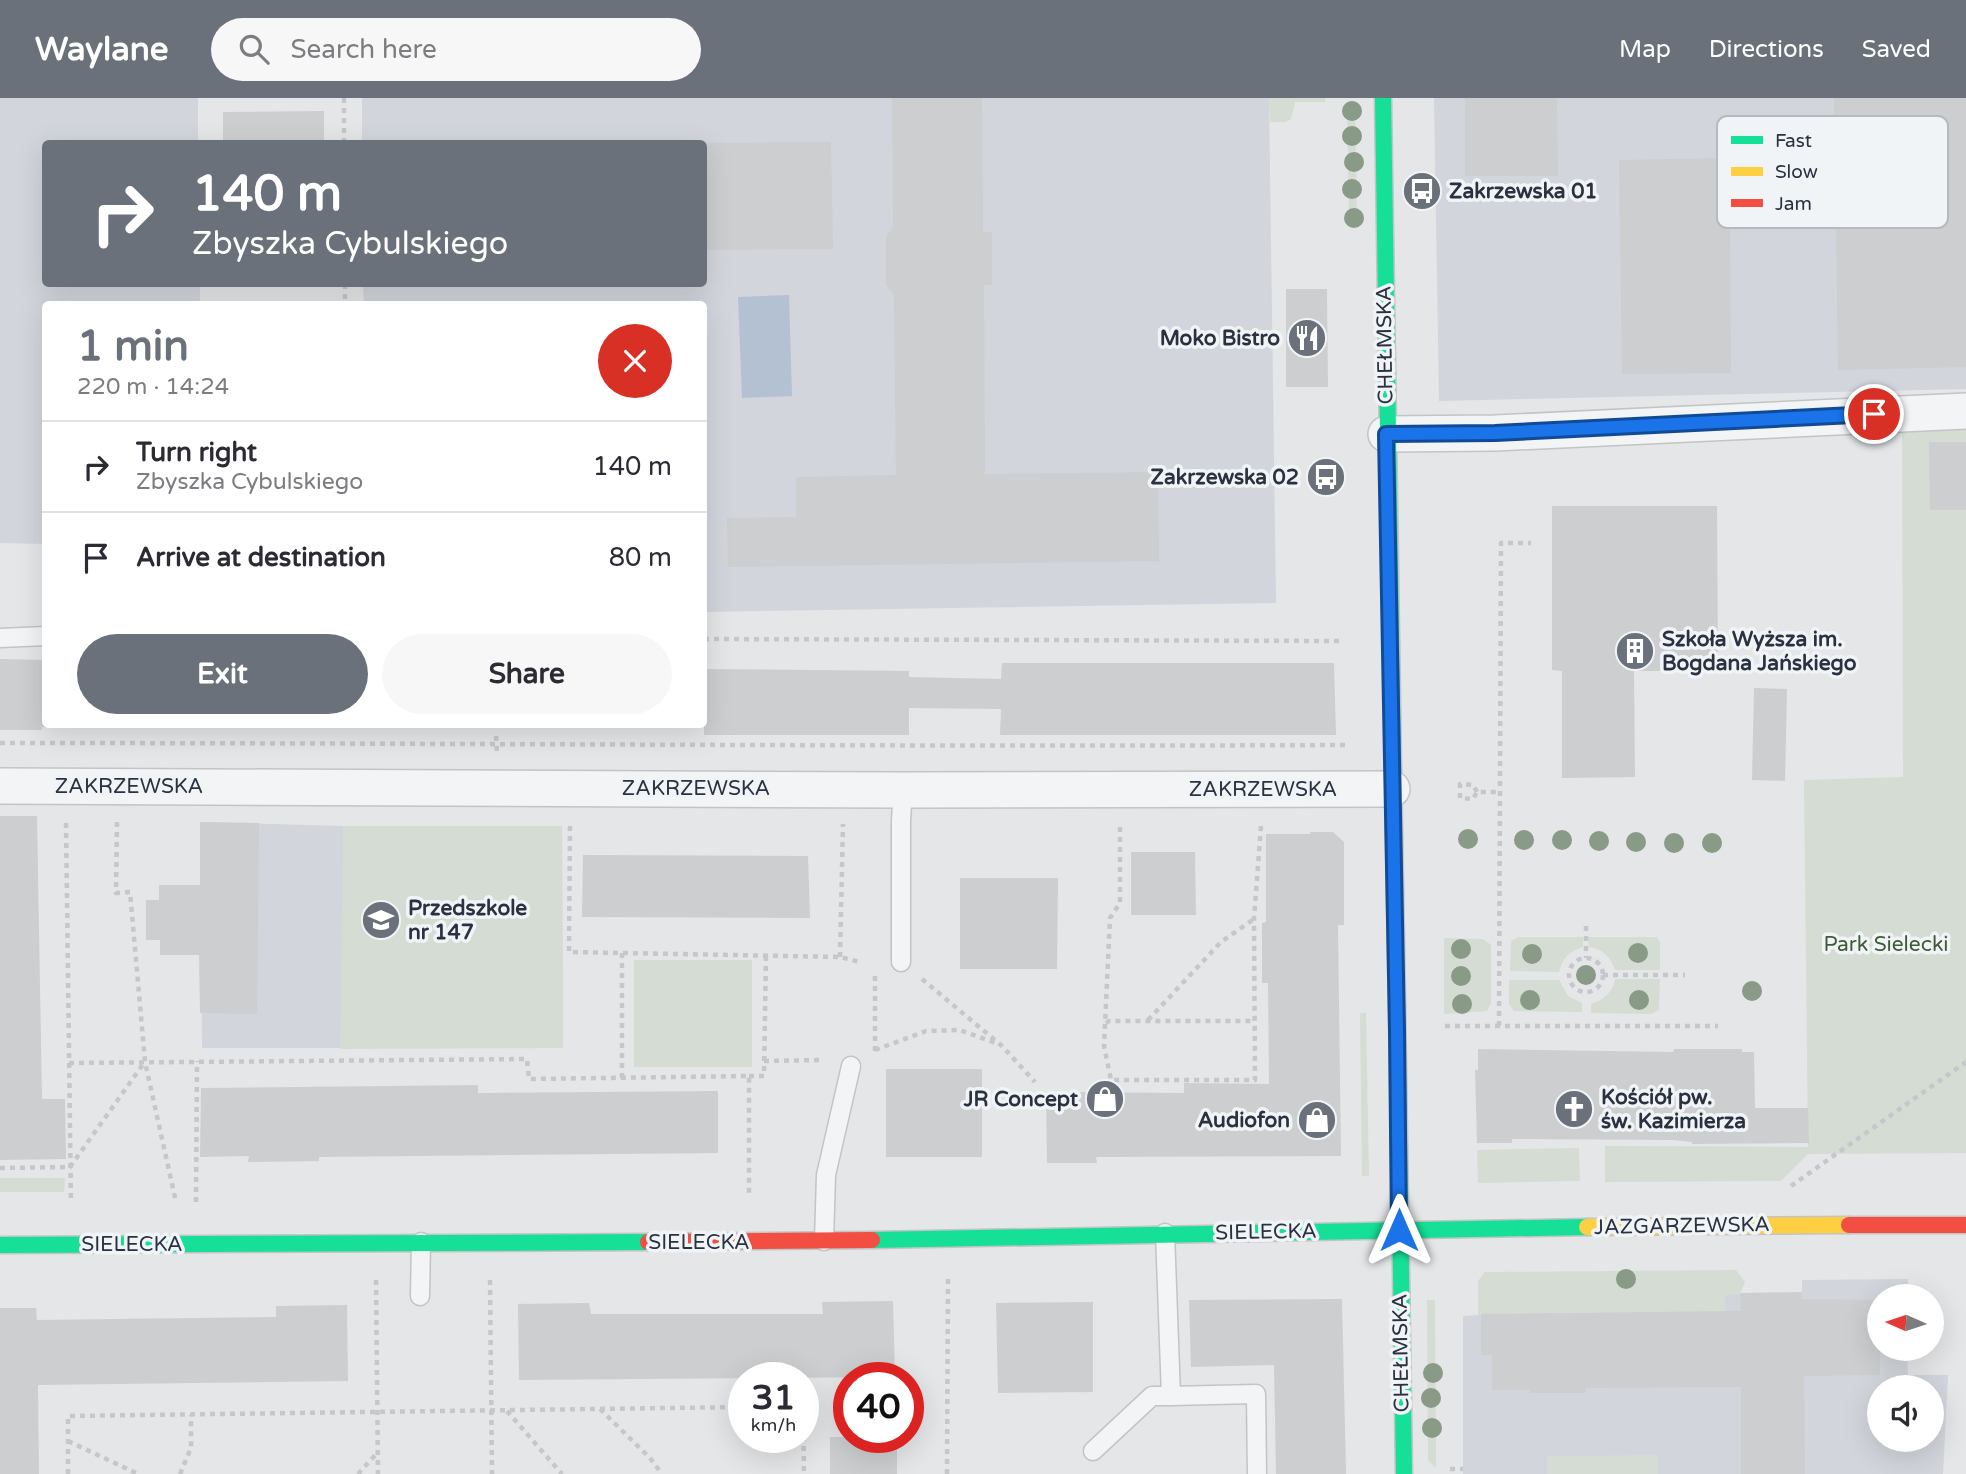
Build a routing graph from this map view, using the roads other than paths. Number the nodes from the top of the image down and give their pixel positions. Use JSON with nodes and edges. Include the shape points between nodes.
{"nodes":[{"id":1,"x":1382,"y":98,"type":"edge"},
{"id":2,"x":1966,"y":411,"type":"edge"},
{"id":3,"x":1386,"y":434,"type":"junction"},
{"id":4,"x":42,"y":636,"type":"edge"},
{"id":5,"x":0,"y":638,"type":"edge"},
{"id":6,"x":0,"y":786,"type":"edge"},
{"id":7,"x":1392,"y":789,"type":"junction"},
{"id":8,"x":903,"y":790,"type":"junction"},
{"id":9,"x":901,"y":962,"type":"road end"},
{"id":10,"x":851,"y":1066,"type":"dead end"},
{"id":11,"x":1966,"y":1225,"type":"edge"},
{"id":12,"x":1399,"y":1230,"type":"junction"},
{"id":13,"x":1165,"y":1233,"type":"junction"},
{"id":14,"x":824,"y":1241,"type":"junction"},
{"id":15,"x":421,"y":1242,"type":"junction"},
{"id":16,"x":0,"y":1245,"type":"edge"},
{"id":17,"x":420,"y":1296,"type":"dead end"},
{"id":18,"x":1171,"y":1396,"type":"junction"},
{"id":19,"x":1093,"y":1451,"type":"dead end"},
{"id":20,"x":1257,"y":1474,"type":"edge"},
{"id":21,"x":1404,"y":1474,"type":"edge"}],
"edges":[{"from":1,"to":3,"type":"street","name":"CHEŁMSKA"},
{"from":2,"to":3,"type":"street"},
{"from":3,"to":7,"type":"street","name":"CHEŁMSKA"},
{"from":4,"to":5,"type":"lane"},
{"from":6,"to":8,"type":"street","name":"ZAKRZEWSKA"},
{"from":7,"to":8,"type":"street","name":"ZAKRZEWSKA"},
{"from":7,"to":12,"type":"street","name":"CHEŁMSKA"},
{"from":8,"to":9,"type":"lane"},
{"from":10,"to":14,"type":"lane","via":[[826,1175]]},
{"from":11,"to":12,"type":"street","name":"JAZGARZEWSKA"},
{"from":12,"to":13,"type":"street","name":"SIELECKA"},
{"from":12,"to":21,"type":"street","name":"CHEŁMSKA"},
{"from":13,"to":14,"type":"street","name":"SIELECKA"},
{"from":13,"to":18,"type":"lane"},
{"from":14,"to":15,"type":"street","name":"SIELECKA"},
{"from":15,"to":16,"type":"street","name":"SIELECKA"},
{"from":15,"to":17,"type":"lane"},
{"from":18,"to":19,"type":"lane","via":[[1152,1396]]},
{"from":18,"to":20,"type":"lane","via":[[1256,1394]]}]}
